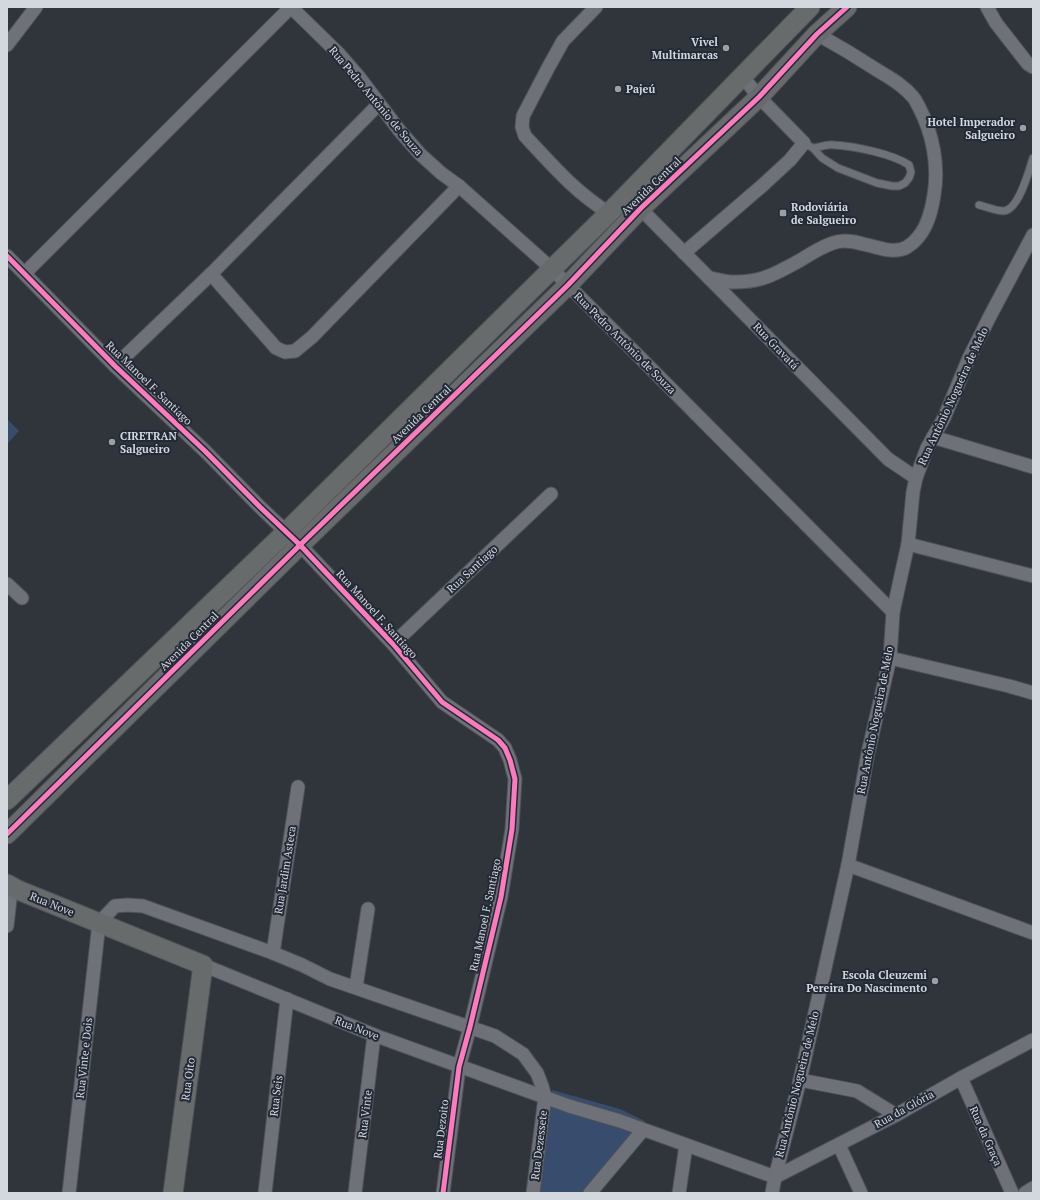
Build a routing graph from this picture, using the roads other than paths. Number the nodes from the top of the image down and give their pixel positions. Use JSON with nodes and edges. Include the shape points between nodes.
{"nodes":[{"id":1,"x":36,"y":7,"type":"edge"},
{"id":2,"x":291,"y":7,"type":"edge"},
{"id":3,"x":596,"y":7,"type":"edge"},
{"id":4,"x":810,"y":7,"type":"edge"},
{"id":5,"x":847,"y":7,"type":"edge"},
{"id":6,"x":987,"y":7,"type":"edge"},
{"id":7,"x":817,"y":34,"type":"junction"},
{"id":8,"x":7,"y":45,"type":"edge"},
{"id":9,"x":1033,"y":67,"type":"edge"},
{"id":10,"x":742,"y":76,"type":"junction"},
{"id":11,"x":759,"y":97,"type":"junction"},
{"id":12,"x":380,"y":104,"type":"junction"},
{"id":13,"x":808,"y":145,"type":"junction"},
{"id":14,"x":1033,"y":158,"type":"edge"},
{"id":15,"x":459,"y":186,"type":"junction"},
{"id":16,"x":626,"y":194,"type":"junction"},
{"id":17,"x":979,"y":205,"type":"dead end"},
{"id":18,"x":641,"y":208,"type":"junction"},
{"id":19,"x":609,"y":213,"type":"junction"},
{"id":20,"x":1033,"y":235,"type":"edge"},
{"id":21,"x":684,"y":253,"type":"junction"},
{"id":22,"x":7,"y":256,"type":"edge"},
{"id":23,"x":552,"y":270,"type":"junction"},
{"id":24,"x":25,"y":273,"type":"junction"},
{"id":25,"x":211,"y":274,"type":"junction"},
{"id":26,"x":709,"y":278,"type":"junction"},
{"id":27,"x":568,"y":285,"type":"junction"},
{"id":28,"x":115,"y":366,"type":"junction"},
{"id":29,"x":933,"y":437,"type":"junction"},
{"id":30,"x":1033,"y":467,"type":"edge"},
{"id":31,"x":916,"y":478,"type":"junction"},
{"id":32,"x":551,"y":494,"type":"dead end"},
{"id":33,"x":286,"y":532,"type":"junction"},
{"id":34,"x":908,"y":544,"type":"junction"},
{"id":35,"x":300,"y":545,"type":"junction"},
{"id":36,"x":1033,"y":576,"type":"edge"},
{"id":37,"x":7,"y":584,"type":"edge"},
{"id":38,"x":22,"y":598,"type":"dead end"},
{"id":39,"x":892,"y":612,"type":"junction"},
{"id":40,"x":392,"y":644,"type":"junction"},
{"id":41,"x":890,"y":658,"type":"junction"},
{"id":42,"x":1033,"y":693,"type":"edge"},
{"id":43,"x":298,"y":787,"type":"dead end"},
{"id":44,"x":9,"y":795,"type":"edge"},
{"id":45,"x":7,"y":834,"type":"edge"},
{"id":46,"x":848,"y":865,"type":"junction"},
{"id":47,"x":10,"y":893,"type":"edge"},
{"id":48,"x":368,"y":909,"type":"dead end"},
{"id":49,"x":99,"y":923,"type":"junction"},
{"id":50,"x":7,"y":926,"type":"edge"},
{"id":51,"x":1033,"y":933,"type":"edge"},
{"id":52,"x":273,"y":953,"type":"junction"},
{"id":53,"x":204,"y":965,"type":"junction"},
{"id":54,"x":356,"y":987,"type":"junction"},
{"id":55,"x":287,"y":1000,"type":"junction"},
{"id":56,"x":470,"y":1027,"type":"junction"},
{"id":57,"x":374,"y":1035,"type":"junction"},
{"id":58,"x":1033,"y":1040,"type":"edge"},
{"id":59,"x":459,"y":1067,"type":"junction"},
{"id":60,"x":961,"y":1078,"type":"junction"},
{"id":61,"x":800,"y":1080,"type":"junction"},
{"id":62,"x":545,"y":1097,"type":"junction"},
{"id":63,"x":896,"y":1115,"type":"junction"},
{"id":64,"x":643,"y":1130,"type":"junction"},
{"id":65,"x":686,"y":1145,"type":"junction"},
{"id":66,"x":839,"y":1145,"type":"junction"},
{"id":67,"x":775,"y":1177,"type":"junction"},
{"id":68,"x":1033,"y":1188,"type":"edge"},
{"id":69,"x":69,"y":1193,"type":"edge"},
{"id":70,"x":173,"y":1193,"type":"edge"},
{"id":71,"x":264,"y":1193,"type":"edge"},
{"id":72,"x":355,"y":1193,"type":"edge"},
{"id":73,"x":443,"y":1193,"type":"edge"},
{"id":74,"x":533,"y":1193,"type":"edge"},
{"id":75,"x":590,"y":1193,"type":"edge"},
{"id":76,"x":679,"y":1193,"type":"edge"},
{"id":77,"x":772,"y":1193,"type":"edge"},
{"id":78,"x":862,"y":1193,"type":"edge"},
{"id":79,"x":1012,"y":1193,"type":"edge"},
{"id":80,"x":1025,"y":1193,"type":"edge"}],
"edges":[{"from":1,"to":8,"type":"street"},
{"from":2,"to":12,"type":"street","name":"Rua Pedro Antônio de Souza","via":[[339,54]]},
{"from":2,"to":24,"type":"street"},
{"from":3,"to":19,"type":"street","via":[[563,41],[523,116],[522,127],[525,136],[570,183],[591,202]]},
{"from":4,"to":10,"type":"street","name":"Avenida Central"},
{"from":5,"to":7,"type":"street","name":"Avenida Central"},
{"from":6,"to":9,"type":"street","via":[[996,23]]},
{"from":7,"to":11,"type":"street","name":"Avenida Central"},
{"from":7,"to":26,"type":"street","via":[[901,85],[914,98],[928,128],[935,158],[936,181],[932,208],[925,228],[906,248],[894,251],[853,241],[839,241],[822,247],[767,277],[732,282]]},
{"from":10,"to":11,"type":"street"},
{"from":10,"to":16,"type":"street","name":"Avenida Central"},
{"from":11,"to":13,"type":"street"},
{"from":11,"to":18,"type":"street","name":"Avenida Central"},
{"from":12,"to":15,"type":"street","name":"Rua Pedro Antônio de Souza","via":[[420,154]]},
{"from":12,"to":25,"type":"street"},
{"from":13,"to":13,"type":"lane","via":[[838,168],[877,183],[899,186],[905,183],[911,172],[909,165],[892,156],[853,147]]},
{"from":13,"to":21,"type":"street"},
{"from":14,"to":17,"type":"lane","via":[[1024,185],[1009,209],[1003,211]]},
{"from":15,"to":23,"type":"street","name":"Rua Pedro Antônio de Souza"},
{"from":15,"to":25,"type":"street","via":[[318,331],[295,351],[285,352],[276,348]]},
{"from":16,"to":18,"type":"street","name":"Rua Gravatá"},
{"from":16,"to":19,"type":"street","name":"Avenida Central"},
{"from":18,"to":21,"type":"street","name":"Rua Gravatá"},
{"from":18,"to":27,"type":"street","name":"Avenida Central"},
{"from":19,"to":23,"type":"street","name":"Avenida Central"},
{"from":20,"to":29,"type":"street","name":"Rua Antônio Nogueira de Melo","via":[[989,318]]},
{"from":21,"to":26,"type":"street","name":"Rua Gravatá"},
{"from":22,"to":24,"type":"street","name":"Rua Manoel F. Santiago"},
{"from":23,"to":27,"type":"street","name":"Rua Pedro Antônio de Souza"},
{"from":23,"to":33,"type":"street","name":"Avenida Central"},
{"from":24,"to":28,"type":"street","name":"Rua Manoel F. Santiago"},
{"from":25,"to":28,"type":"street"},
{"from":26,"to":31,"type":"street","name":"Rua Gravatá","via":[[888,459]]},
{"from":27,"to":35,"type":"street","name":"Avenida Central"},
{"from":27,"to":39,"type":"street","name":"Rua Pedro Antônio de Souza"},
{"from":28,"to":33,"type":"street","name":"Rua Manoel F. Santiago"},
{"from":29,"to":30,"type":"street"},
{"from":29,"to":31,"type":"street","name":"Rua Antônio Nogueira de Melo"},
{"from":31,"to":34,"type":"street","name":"Rua Antônio Nogueira de Melo"},
{"from":32,"to":40,"type":"street","name":"Rua Santiago"},
{"from":33,"to":35,"type":"street","name":"Rua Manoel F. Santiago"},
{"from":33,"to":44,"type":"street","name":"Avenida Central"},
{"from":34,"to":36,"type":"street"},
{"from":34,"to":39,"type":"street","name":"Rua Antônio Nogueira de Melo"},
{"from":35,"to":40,"type":"street","name":"Rua Manoel F. Santiago"},
{"from":35,"to":45,"type":"street","name":"Avenida Central"},
{"from":37,"to":38,"type":"street"},
{"from":39,"to":41,"type":"street","name":"Rua Antônio Nogueira de Melo"},
{"from":40,"to":56,"type":"street","name":"Rua Manoel F. Santiago","via":[[442,702],[498,740],[505,748],[515,779],[512,828],[501,897]]},
{"from":41,"to":42,"type":"street"},
{"from":41,"to":46,"type":"street","name":"Rua Antônio Nogueira de Melo","via":[[868,753]]},
{"from":43,"to":52,"type":"street","name":"Rua Jardim Asteca"},
{"from":46,"to":51,"type":"street"},
{"from":46,"to":61,"type":"street","name":"Rua Antônio Nogueira de Melo"},
{"from":47,"to":49,"type":"street","name":"Rua Nove"},
{"from":47,"to":50,"type":"street"},
{"from":48,"to":54,"type":"street"},
{"from":49,"to":52,"type":"street","via":[[115,906],[143,906]]},
{"from":49,"to":53,"type":"street","name":"Rua Nove"},
{"from":49,"to":69,"type":"street","name":"Rua Vinte e Dois"},
{"from":52,"to":54,"type":"street","via":[[330,979]]},
{"from":53,"to":55,"type":"street","name":"Rua Nove"},
{"from":53,"to":70,"type":"street","name":"Rua Oito"},
{"from":54,"to":56,"type":"street"},
{"from":55,"to":57,"type":"street","name":"Rua Nove"},
{"from":55,"to":71,"type":"street","name":"Rua Seis"},
{"from":56,"to":59,"type":"street","name":"Rua Manoel F. Santiago"},
{"from":56,"to":62,"type":"street","via":[[495,1036],[523,1054],[537,1073]]},
{"from":57,"to":59,"type":"street","name":"Rua Nove"},
{"from":57,"to":72,"type":"street","name":"Rua Vinte"},
{"from":58,"to":60,"type":"street","name":"Rua da Glória"},
{"from":59,"to":62,"type":"street","name":"Rua Nove"},
{"from":59,"to":73,"type":"street","name":"Rua Dezoito"},
{"from":60,"to":63,"type":"street","name":"Rua da Glória"},
{"from":60,"to":79,"type":"street","name":"Rua da Graça"},
{"from":61,"to":63,"type":"street","via":[[857,1091]]},
{"from":61,"to":67,"type":"street","name":"Rua Antônio Nogueira de Melo"},
{"from":62,"to":64,"type":"street","name":"Rua Nove"},
{"from":62,"to":74,"type":"street","name":"Rua Dezessete"},
{"from":63,"to":66,"type":"street","name":"Rua da Glória"},
{"from":64,"to":65,"type":"street","name":"Rua Nove"},
{"from":64,"to":75,"type":"street"},
{"from":65,"to":67,"type":"street","name":"Rua Nove"},
{"from":65,"to":76,"type":"street"},
{"from":66,"to":67,"type":"street","name":"Rua da Glória"},
{"from":66,"to":78,"type":"street"},
{"from":67,"to":77,"type":"street","name":"Rua Antônio Nogueira de Melo"},
{"from":68,"to":80,"type":"street"}]}
